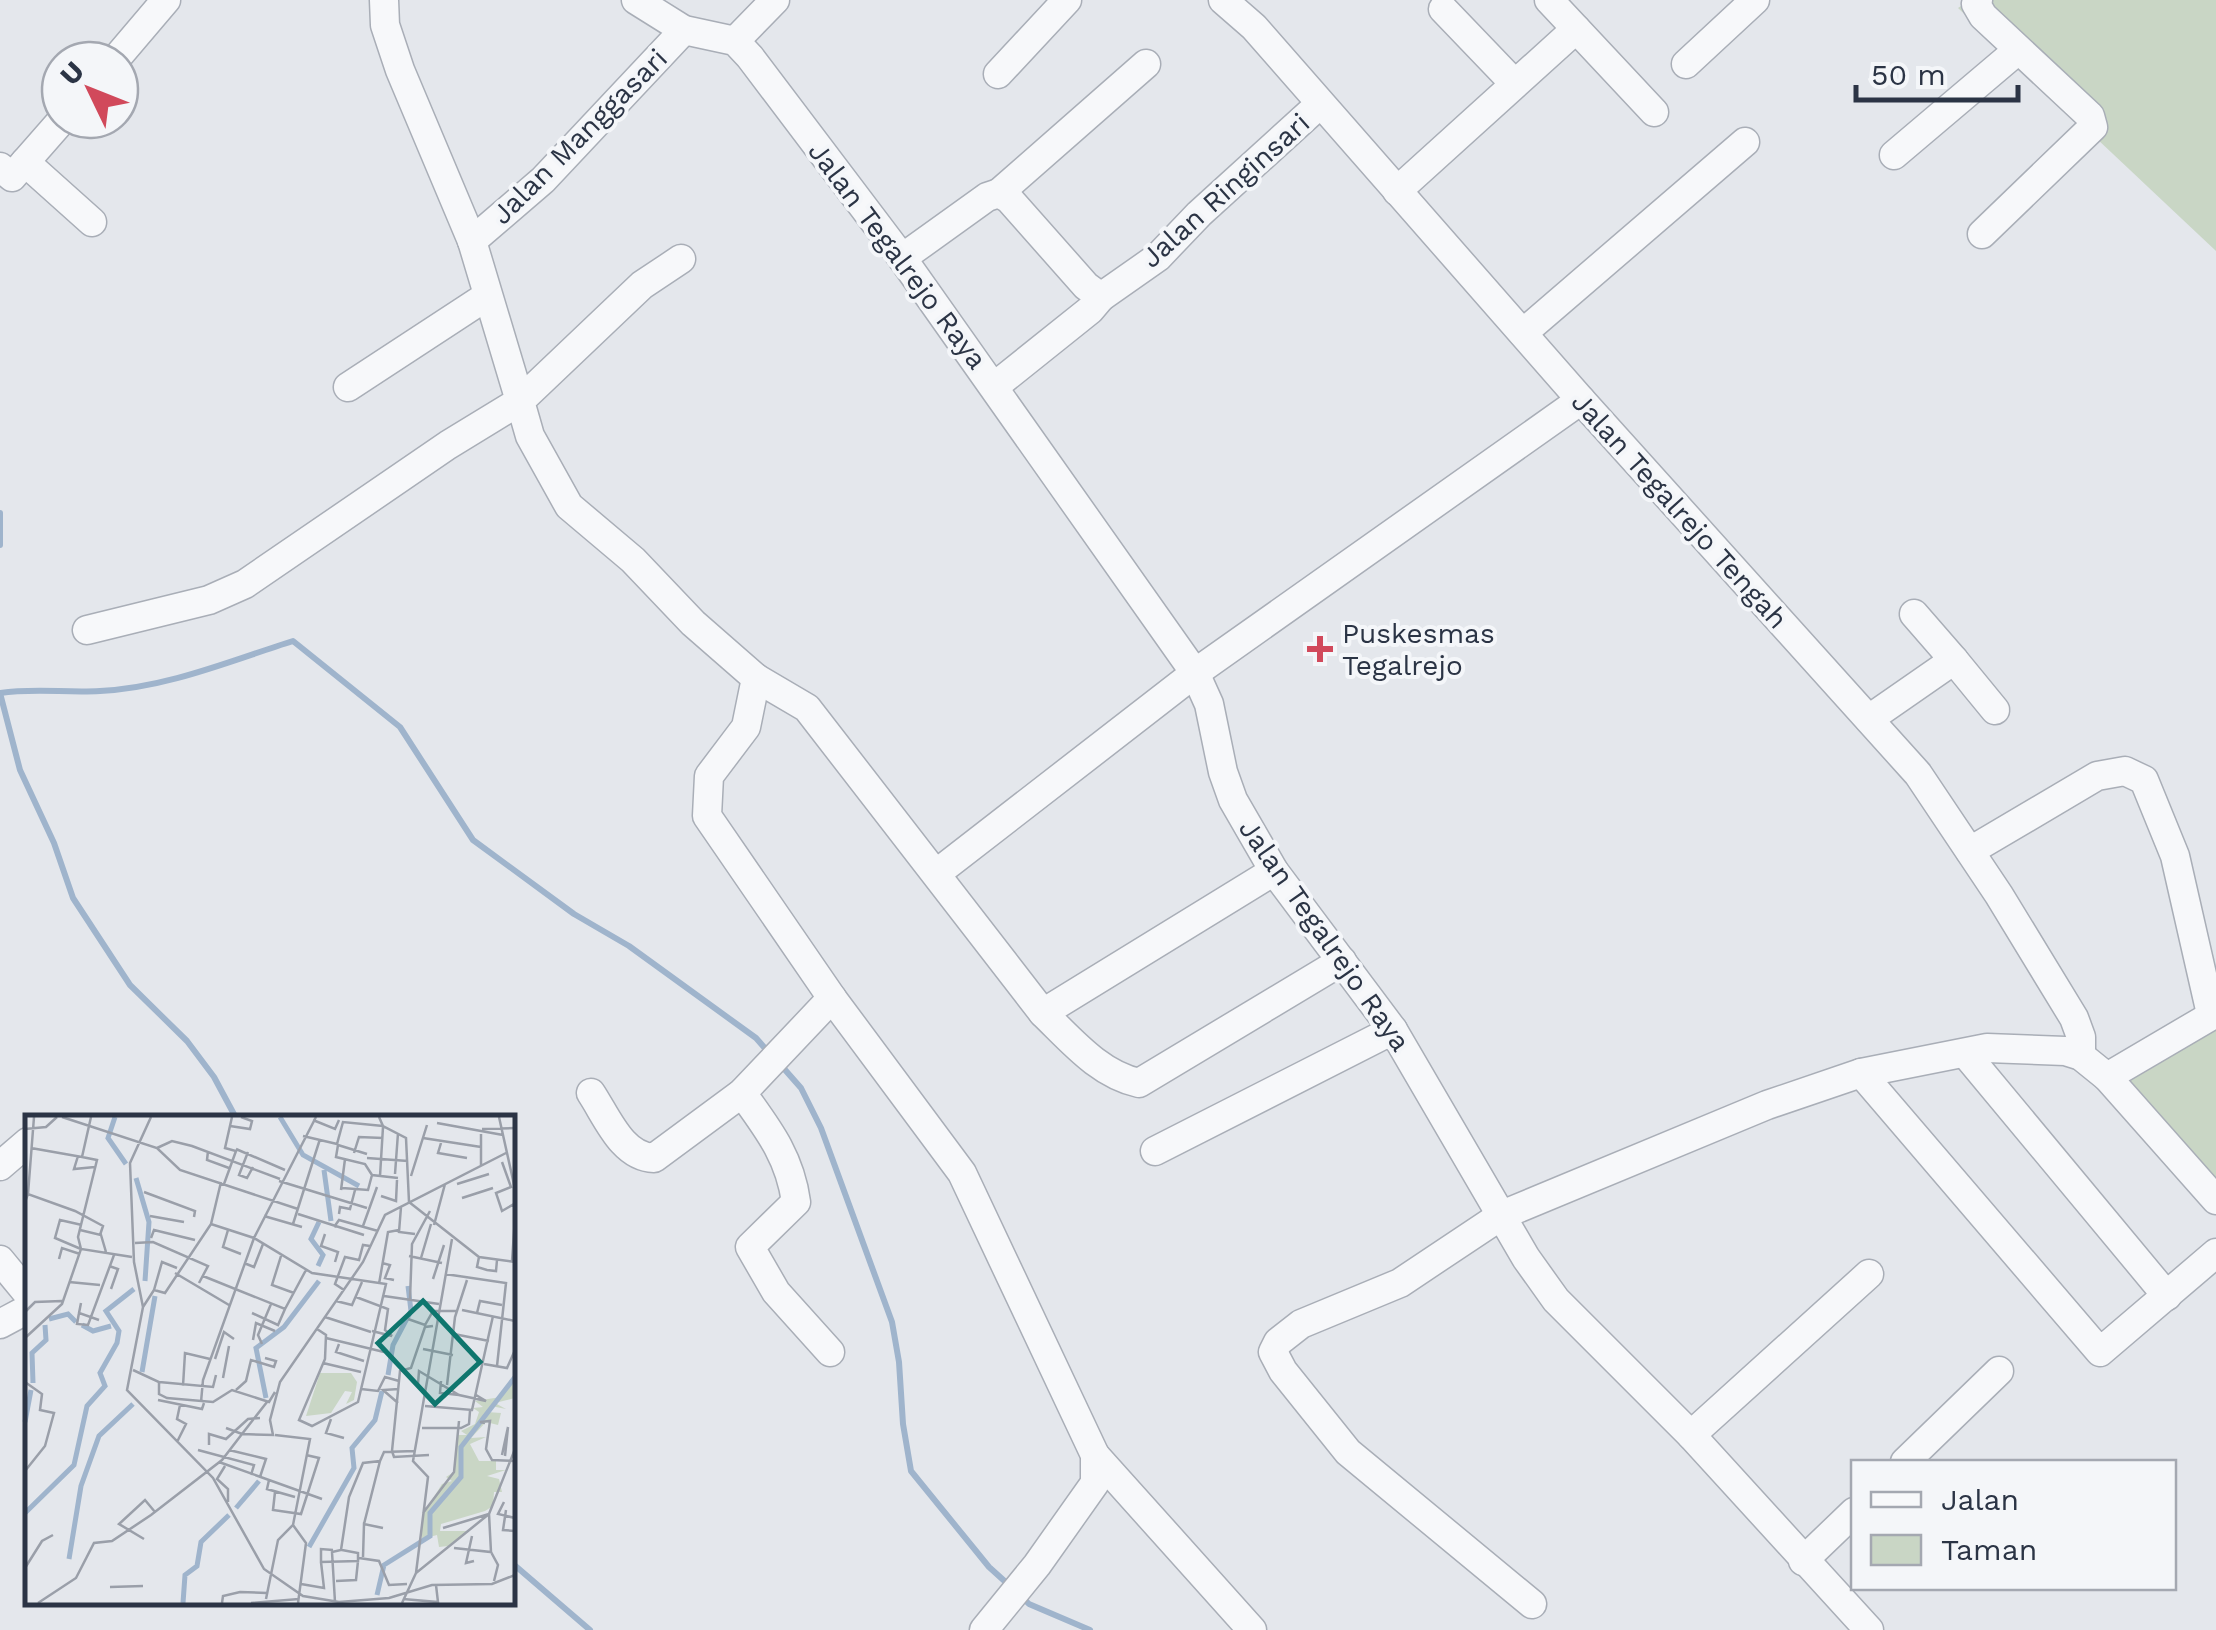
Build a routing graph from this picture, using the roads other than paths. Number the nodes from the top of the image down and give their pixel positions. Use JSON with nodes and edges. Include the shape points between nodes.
{"nodes":[{"id":1,"x":166,"y":0,"type":"edge"},
{"id":2,"x":384,"y":0,"type":"edge"},
{"id":3,"x":636,"y":0,"type":"edge"},
{"id":4,"x":775,"y":0,"type":"edge"},
{"id":5,"x":1067,"y":0,"type":"edge"},
{"id":6,"x":1223,"y":0,"type":"edge"},
{"id":7,"x":1549,"y":0,"type":"edge"},
{"id":8,"x":1755,"y":0,"type":"edge"},
{"id":9,"x":1978,"y":0,"type":"edge"},
{"id":10,"x":1443,"y":10,"type":"dead end"},
{"id":11,"x":1576,"y":29,"type":"junction"},
{"id":12,"x":684,"y":30,"type":"junction"},
{"id":13,"x":133,"y":40,"type":"edge"},
{"id":14,"x":736,"y":42,"type":"junction"},
{"id":15,"x":2018,"y":50,"type":"junction"},
{"id":16,"x":1146,"y":64,"type":"dead end"},
{"id":17,"x":1686,"y":64,"type":"dead end"},
{"id":18,"x":998,"y":74,"type":"dead end"},
{"id":19,"x":1514,"y":84,"type":"junction"},
{"id":20,"x":1320,"y":104,"type":"junction"},
{"id":21,"x":1654,"y":112,"type":"dead end"},
{"id":22,"x":40,"y":140,"type":"edge"},
{"id":23,"x":1745,"y":142,"type":"dead end"},
{"id":24,"x":1894,"y":155,"type":"dead end"},
{"id":25,"x":13,"y":164,"type":"edge"},
{"id":26,"x":1397,"y":190,"type":"junction"},
{"id":27,"x":1000,"y":193,"type":"junction"},
{"id":28,"x":92,"y":222,"type":"dead end"},
{"id":29,"x":1982,"y":234,"type":"dead end"},
{"id":30,"x":472,"y":241,"type":"junction"},
{"id":31,"x":902,"y":258,"type":"junction"},
{"id":32,"x":682,"y":259,"type":"dead end"},
{"id":33,"x":487,"y":296,"type":"junction"},
{"id":34,"x":1101,"y":297,"type":"junction"},
{"id":35,"x":1523,"y":333,"type":"junction"},
{"id":36,"x":995,"y":386,"type":"junction"},
{"id":37,"x":348,"y":387,"type":"dead end"},
{"id":38,"x":1580,"y":400,"type":"junction"},
{"id":39,"x":520,"y":401,"type":"junction"},
{"id":40,"x":1914,"y":614,"type":"dead end"},
{"id":41,"x":86,"y":630,"type":"dead end"},
{"id":42,"x":1954,"y":660,"type":"junction"},
{"id":43,"x":1195,"y":673,"type":"junction"},
{"id":44,"x":756,"y":678,"type":"junction"},
{"id":45,"x":1995,"y":710,"type":"dead end"},
{"id":46,"x":1870,"y":719,"type":"junction"},
{"id":47,"x":1970,"y":851,"type":"junction"},
{"id":48,"x":1274,"y":871,"type":"junction"},
{"id":49,"x":937,"y":873,"type":"junction"},
{"id":50,"x":1342,"y":961,"type":"junction"},
{"id":51,"x":832,"y":998,"type":"junction"},
{"id":52,"x":1043,"y":1013,"type":"junction"},
{"id":53,"x":2214,"y":1013,"type":"edge"},
{"id":54,"x":1393,"y":1030,"type":"junction"},
{"id":55,"x":1965,"y":1053,"type":"junction"},
{"id":56,"x":2081,"y":1056,"type":"junction"},
{"id":57,"x":1862,"y":1074,"type":"junction"},
{"id":58,"x":2107,"y":1077,"type":"junction"},
{"id":59,"x":742,"y":1092,"type":"junction"},
{"id":60,"x":591,"y":1093,"type":"dead end"},
{"id":61,"x":25,"y":1145,"type":"edge"},
{"id":62,"x":1155,"y":1150,"type":"dead end"},
{"id":63,"x":0,"y":1166,"type":"edge"},
{"id":64,"x":2216,"y":1200,"type":"edge"},
{"id":65,"x":1502,"y":1215,"type":"junction"},
{"id":66,"x":2216,"y":1253,"type":"edge"},
{"id":67,"x":0,"y":1260,"type":"edge"},
{"id":68,"x":1869,"y":1274,"type":"dead end"},
{"id":69,"x":25,"y":1290,"type":"edge"},
{"id":70,"x":2167,"y":1296,"type":"junction"},
{"id":71,"x":25,"y":1311,"type":"edge"},
{"id":72,"x":0,"y":1324,"type":"edge"},
{"id":73,"x":830,"y":1352,"type":"dead end"},
{"id":74,"x":1999,"y":1371,"type":"dead end"},
{"id":75,"x":1690,"y":1435,"type":"junction"},
{"id":76,"x":1095,"y":1455,"type":"junction"},
{"id":77,"x":1907,"y":1460,"type":"edge"},
{"id":78,"x":1851,"y":1515,"type":"edge"},
{"id":79,"x":1803,"y":1561,"type":"junction"},
{"id":80,"x":1532,"y":1604,"type":"dead end"},
{"id":81,"x":992,"y":1620,"type":"edge"},
{"id":82,"x":1860,"y":1627,"type":"edge"},
{"id":83,"x":1252,"y":1630,"type":"edge"}],
"edges":[{"from":1,"to":13,"type":"street"},
{"from":2,"to":30,"type":"street","via":[[400,70]]},
{"from":3,"to":12,"type":"street"},
{"from":4,"to":14,"type":"street"},
{"from":5,"to":18,"type":"street"},
{"from":6,"to":20,"type":"street","name":"Jalan Tegalrejo Tengah"},
{"from":7,"to":11,"type":"street"},
{"from":8,"to":17,"type":"street"},
{"from":9,"to":15,"type":"street","via":[[1982,16]]},
{"from":10,"to":19,"type":"street"},
{"from":11,"to":19,"type":"street"},
{"from":11,"to":21,"type":"street"},
{"from":12,"to":14,"type":"street"},
{"from":12,"to":30,"type":"street","name":"Jalan Manggasari","via":[[543,180]]},
{"from":14,"to":31,"type":"street","name":"Jalan Tegalrejo Raya"},
{"from":15,"to":24,"type":"street"},
{"from":15,"to":29,"type":"street","via":[[2090,116],[2093,127]]},
{"from":16,"to":27,"type":"street"},
{"from":19,"to":26,"type":"street"},
{"from":20,"to":26,"type":"street","name":"Jalan Tegalrejo Tengah"},
{"from":20,"to":34,"type":"street","name":"Jalan Ringinsari","via":[[1158,257]]},
{"from":22,"to":25,"type":"street"},
{"from":23,"to":35,"type":"street"},
{"from":25,"to":28,"type":"street"},
{"from":26,"to":35,"type":"street","name":"Jalan Tegalrejo Tengah"},
{"from":27,"to":31,"type":"street"},
{"from":27,"to":34,"type":"street"},
{"from":30,"to":33,"type":"street"},
{"from":31,"to":36,"type":"street","name":"Jalan Tegalrejo Raya"},
{"from":32,"to":39,"type":"street","via":[[642,285]]},
{"from":33,"to":37,"type":"street"},
{"from":33,"to":39,"type":"street"},
{"from":34,"to":36,"type":"street","name":"Jalan Ringinsari"},
{"from":35,"to":38,"type":"street","name":"Jalan Tegalrejo Tengah"},
{"from":36,"to":43,"type":"street","name":"Jalan Tegalrejo Raya"},
{"from":38,"to":43,"type":"street"},
{"from":38,"to":46,"type":"street","name":"Jalan Tegalrejo Tengah"},
{"from":39,"to":41,"type":"street","via":[[245,584],[208,600]]},
{"from":39,"to":44,"type":"street","via":[[530,436],[570,506]]},
{"from":40,"to":42,"type":"street"},
{"from":42,"to":45,"type":"street"},
{"from":42,"to":46,"type":"street"},
{"from":43,"to":48,"type":"street","name":"Jalan Tegalrejo Raya","via":[[1232,800]]},
{"from":43,"to":49,"type":"street"},
{"from":44,"to":49,"type":"street","via":[[807,708]]},
{"from":44,"to":51,"type":"street","via":[[746,727],[708,776],[708,816]]},
{"from":46,"to":47,"type":"street","name":"Jalan Tegalrejo Tengah","via":[[1918,774]]},
{"from":47,"to":53,"type":"street","via":[[2097,776],[2125,771],[2144,780],[2175,856]]},
{"from":47,"to":56,"type":"street","name":"Jalan Tegalrejo Tengah","via":[[2074,1018]]},
{"from":48,"to":50,"type":"street","name":"Jalan Tegalrejo Raya"},
{"from":48,"to":52,"type":"street"},
{"from":49,"to":52,"type":"street"},
{"from":50,"to":52,"type":"street","via":[[1139,1083],[1116,1078]]},
{"from":50,"to":54,"type":"street","name":"Jalan Tegalrejo Raya"},
{"from":51,"to":59,"type":"street"},
{"from":51,"to":76,"type":"street","via":[[962,1173]]},
{"from":53,"to":58,"type":"street"},
{"from":54,"to":62,"type":"street"},
{"from":54,"to":65,"type":"street","name":"Jalan Tegalrejo Raya"},
{"from":55,"to":56,"type":"street","via":[[1987,1048]]},
{"from":55,"to":57,"type":"street"},
{"from":55,"to":70,"type":"street"},
{"from":56,"to":58,"type":"street"},
{"from":57,"to":65,"type":"street","via":[[1768,1105]]},
{"from":57,"to":70,"type":"street","via":[[2097,1350]]},
{"from":58,"to":64,"type":"street"},
{"from":59,"to":60,"type":"street","via":[[654,1158],[640,1158],[624,1145]]},
{"from":59,"to":73,"type":"street","via":[[792,1172],[796,1202],[750,1247],[776,1292]]},
{"from":61,"to":63,"type":"street"},
{"from":65,"to":75,"type":"street","name":"Jalan Tegalrejo Raya","via":[[1556,1300]]},
{"from":65,"to":80,"type":"street","via":[[1400,1283],[1301,1324],[1274,1352],[1348,1452]]},
{"from":66,"to":70,"type":"street"},
{"from":67,"to":69,"type":"street"},
{"from":68,"to":75,"type":"street"},
{"from":71,"to":72,"type":"street"},
{"from":74,"to":77,"type":"street"},
{"from":75,"to":79,"type":"street","name":"Jalan Tegalrejo Raya"},
{"from":76,"to":81,"type":"street","via":[[1095,1483]]},
{"from":76,"to":83,"type":"street"},
{"from":78,"to":79,"type":"street"},
{"from":79,"to":82,"type":"street","name":"Jalan Tegalrejo Raya"}]}
